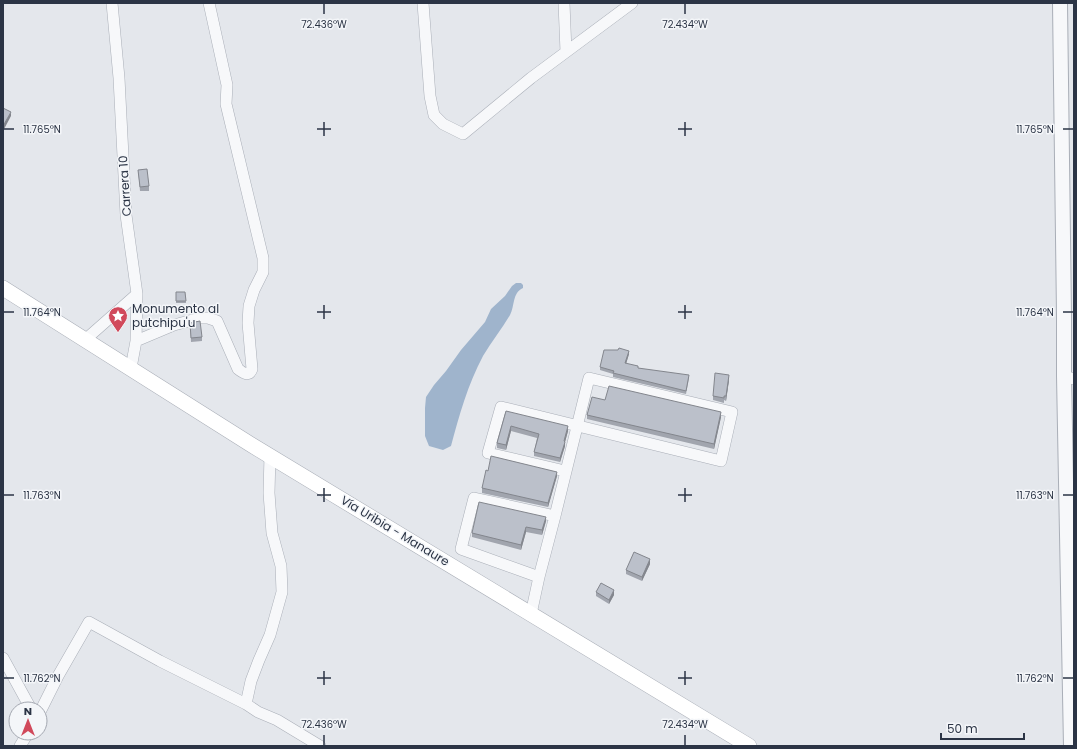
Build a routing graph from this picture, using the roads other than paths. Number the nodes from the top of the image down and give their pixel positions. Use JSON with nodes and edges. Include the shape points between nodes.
{"nodes":[{"id":1,"x":112,"y":3,"type":"edge"},
{"id":2,"x":209,"y":3,"type":"edge"},
{"id":3,"x":423,"y":3,"type":"edge"},
{"id":4,"x":564,"y":3,"type":"edge"},
{"id":5,"x":632,"y":3,"type":"edge"},
{"id":6,"x":1060,"y":3,"type":"edge"},
{"id":7,"x":566,"y":52,"type":"junction"},
{"id":8,"x":3,"y":288,"type":"edge"},
{"id":9,"x":137,"y":294,"type":"junction"},
{"id":10,"x":86,"y":339,"type":"junction"},
{"id":11,"x":136,"y":341,"type":"junction"},
{"id":12,"x":130,"y":368,"type":"junction"},
{"id":13,"x":1069,"y":377,"type":"edge"},
{"id":14,"x":577,"y":426,"type":"junction"},
{"id":15,"x":270,"y":455,"type":"junction"},
{"id":16,"x":566,"y":471,"type":"junction"},
{"id":17,"x":555,"y":516,"type":"junction"},
{"id":18,"x":539,"y":578,"type":"junction"},
{"id":19,"x":531,"y":614,"type":"junction"},
{"id":20,"x":3,"y":658,"type":"edge"},
{"id":21,"x":27,"y":701,"type":"edge"},
{"id":22,"x":46,"y":701,"type":"edge"},
{"id":23,"x":246,"y":704,"type":"junction"},
{"id":24,"x":320,"y":746,"type":"edge"},
{"id":25,"x":749,"y":746,"type":"edge"},
{"id":26,"x":1071,"y":746,"type":"edge"}],
"edges":[{"from":1,"to":9,"type":"street","name":"Carrera 10","via":[[119,78],[126,215]]},
{"from":2,"to":11,"type":"street","via":[[227,85],[226,104],[263,258],[263,272],[249,306],[251,373],[244,374],[238,369],[217,321],[208,318],[174,325]]},
{"from":3,"to":7,"type":"street","via":[[430,96],[434,115],[443,124],[462,134]]},
{"from":4,"to":7,"type":"street"},
{"from":5,"to":7,"type":"street"},
{"from":6,"to":13,"type":"street","via":[[1064,315]]},
{"from":8,"to":10,"type":"main road","name":"Vía Uribia - Manaure"},
{"from":9,"to":10,"type":"street"},
{"from":9,"to":11,"type":"street","name":"Carrera 10"},
{"from":10,"to":12,"type":"main road","name":"Vía Uribia - Manaure"},
{"from":11,"to":12,"type":"street","name":"Carrera 10"},
{"from":12,"to":15,"type":"main road","name":"Vía Uribia - Manaure"},
{"from":13,"to":26,"type":"street"},
{"from":14,"to":14,"type":"street","via":[[589,378],[732,412],[721,462]]},
{"from":14,"to":16,"type":"street"},
{"from":14,"to":16,"type":"street","via":[[501,407],[488,453]]},
{"from":15,"to":19,"type":"main road","name":"Vía Uribia - Manaure"},
{"from":15,"to":23,"type":"street","via":[[272,533],[281,566],[282,592]]},
{"from":16,"to":17,"type":"street"},
{"from":17,"to":18,"type":"street"},
{"from":17,"to":18,"type":"street","via":[[474,498],[461,550]]},
{"from":18,"to":19,"type":"street"},
{"from":19,"to":25,"type":"main road","name":"Vía Uribia - Manaure"},
{"from":20,"to":21,"type":"street"},
{"from":22,"to":23,"type":"street","via":[[88,622]]},
{"from":23,"to":24,"type":"street"}]}
